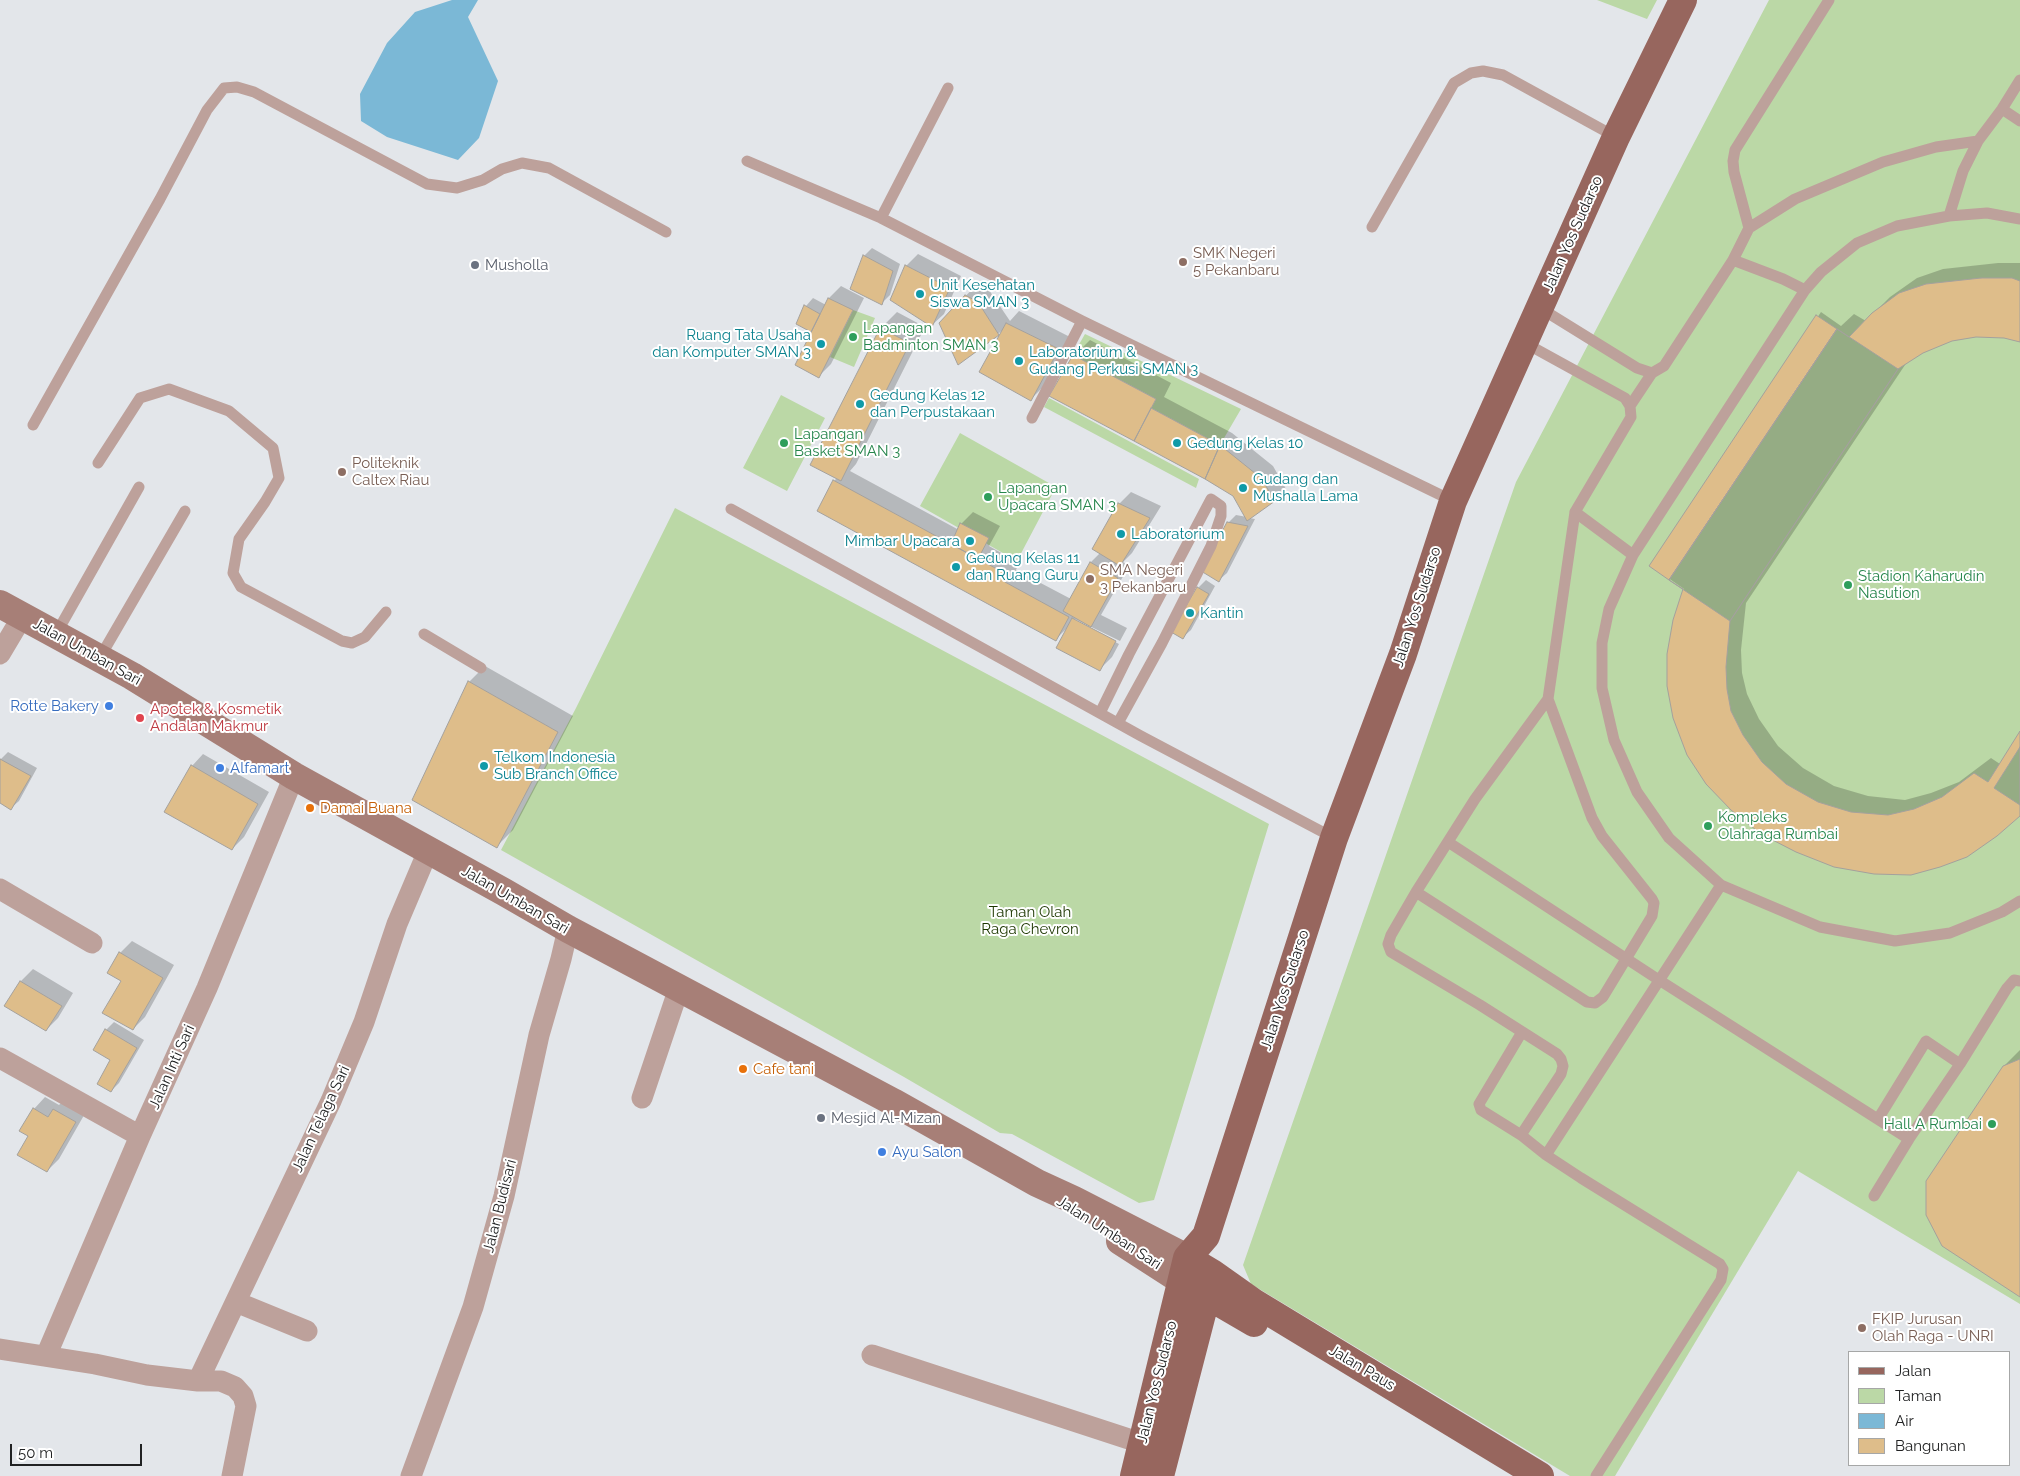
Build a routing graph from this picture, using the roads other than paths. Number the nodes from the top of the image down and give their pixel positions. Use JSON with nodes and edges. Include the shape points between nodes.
{"nodes":[{"id":1,"x":1683,"y":0,"type":"edge"},
{"id":2,"x":1829,"y":0,"type":"edge"},
{"id":3,"x":2020,"y":80,"type":"edge"},
{"id":4,"x":948,"y":88,"type":"dead end"},
{"id":5,"x":2002,"y":109,"type":"junction"},
{"id":6,"x":2020,"y":121,"type":"edge"},
{"id":7,"x":1616,"y":137,"type":"junction"},
{"id":8,"x":1978,"y":141,"type":"junction"},
{"id":9,"x":747,"y":161,"type":"dead end"},
{"id":10,"x":1949,"y":216,"type":"junction"},
{"id":11,"x":881,"y":218,"type":"junction"},
{"id":12,"x":2020,"y":219,"type":"edge"},
{"id":13,"x":1372,"y":226,"type":"dead end"},
{"id":14,"x":1749,"y":228,"type":"junction"},
{"id":15,"x":666,"y":232,"type":"dead end"},
{"id":16,"x":1733,"y":260,"type":"junction"},
{"id":17,"x":1805,"y":290,"type":"junction"},
{"id":18,"x":1540,"y":308,"type":"junction"},
{"id":19,"x":1082,"y":321,"type":"junction"},
{"id":20,"x":1525,"y":343,"type":"junction"},
{"id":21,"x":1652,"y":373,"type":"junction"},
{"id":22,"x":1630,"y":406,"type":"junction"},
{"id":23,"x":1032,"y":418,"type":"dead end"},
{"id":24,"x":33,"y":425,"type":"dead end"},
{"id":25,"x":98,"y":463,"type":"dead end"},
{"id":26,"x":139,"y":487,"type":"dead end"},
{"id":27,"x":1452,"y":501,"type":"junction"},
{"id":28,"x":731,"y":509,"type":"dead end"},
{"id":29,"x":185,"y":511,"type":"dead end"},
{"id":30,"x":1575,"y":512,"type":"junction"},
{"id":31,"x":1633,"y":555,"type":"junction"},
{"id":32,"x":11,"y":611,"type":"edge"},
{"id":33,"x":386,"y":612,"type":"dead end"},
{"id":34,"x":56,"y":634,"type":"junction"},
{"id":35,"x":424,"y":634,"type":"dead end"},
{"id":36,"x":0,"y":654,"type":"edge"},
{"id":37,"x":99,"y":659,"type":"junction"},
{"id":38,"x":481,"y":668,"type":"dead end"},
{"id":39,"x":1548,"y":699,"type":"junction"},
{"id":40,"x":1100,"y":713,"type":"junction"},
{"id":41,"x":1118,"y":723,"type":"junction"},
{"id":42,"x":294,"y":776,"type":"junction"},
{"id":43,"x":1334,"y":838,"type":"junction"},
{"id":44,"x":1448,"y":842,"type":"junction"},
{"id":45,"x":428,"y":851,"type":"junction"},
{"id":46,"x":1721,"y":885,"type":"junction"},
{"id":47,"x":0,"y":889,"type":"edge"},
{"id":48,"x":1416,"y":892,"type":"junction"},
{"id":49,"x":2020,"y":901,"type":"edge"},
{"id":50,"x":568,"y":930,"type":"junction"},
{"id":51,"x":92,"y":943,"type":"dead end"},
{"id":52,"x":1626,"y":958,"type":"junction"},
{"id":53,"x":1659,"y":980,"type":"junction"},
{"id":54,"x":2020,"y":981,"type":"edge"},
{"id":55,"x":680,"y":988,"type":"junction"},
{"id":56,"x":1522,"y":1032,"type":"junction"},
{"id":57,"x":0,"y":1058,"type":"edge"},
{"id":58,"x":1960,"y":1064,"type":"junction"},
{"id":59,"x":642,"y":1098,"type":"dead end"},
{"id":60,"x":1878,"y":1119,"type":"junction"},
{"id":61,"x":1521,"y":1135,"type":"junction"},
{"id":62,"x":140,"y":1136,"type":"junction"},
{"id":63,"x":1909,"y":1139,"type":"junction"},
{"id":64,"x":1546,"y":1154,"type":"junction"},
{"id":65,"x":1874,"y":1196,"type":"dead end"},
{"id":66,"x":1206,"y":1236,"type":"junction"},
{"id":67,"x":1184,"y":1269,"type":"junction"},
{"id":68,"x":1209,"y":1284,"type":"junction"},
{"id":69,"x":236,"y":1302,"type":"junction"},
{"id":70,"x":307,"y":1331,"type":"dead end"},
{"id":71,"x":0,"y":1349,"type":"edge"},
{"id":72,"x":872,"y":1355,"type":"dead end"},
{"id":73,"x":46,"y":1356,"type":"junction"},
{"id":74,"x":198,"y":1381,"type":"junction"},
{"id":75,"x":1141,"y":1443,"type":"junction"},
{"id":76,"x":232,"y":1476,"type":"edge"},
{"id":77,"x":411,"y":1476,"type":"edge"},
{"id":78,"x":1134,"y":1476,"type":"edge"},
{"id":79,"x":1160,"y":1476,"type":"edge"},
{"id":80,"x":1506,"y":1476,"type":"edge"},
{"id":81,"x":1540,"y":1476,"type":"edge"},
{"id":82,"x":1596,"y":1476,"type":"edge"}],
"edges":[{"from":1,"to":7,"type":"main road","name":"Jalan Yos Sudarso"},
{"from":2,"to":14,"type":"lane","via":[[1735,150],[1734,172]]},
{"from":3,"to":5,"type":"lane"},
{"from":4,"to":11,"type":"lane"},
{"from":5,"to":6,"type":"lane"},
{"from":5,"to":8,"type":"lane"},
{"from":7,"to":13,"type":"lane","via":[[1503,75],[1483,71],[1471,73],[1454,83]]},
{"from":7,"to":18,"type":"main road","name":"Jalan Yos Sudarso"},
{"from":8,"to":10,"type":"lane","via":[[1963,171]]},
{"from":8,"to":14,"type":"lane","via":[[1936,147],[1883,162],[1795,199]]},
{"from":9,"to":11,"type":"lane"},
{"from":10,"to":12,"type":"lane","via":[[1987,213]]},
{"from":10,"to":17,"type":"lane","via":[[1897,226],[1857,243],[1821,272]]},
{"from":11,"to":19,"type":"lane"},
{"from":14,"to":16,"type":"lane"},
{"from":15,"to":24,"type":"lane","via":[[549,168],[522,163],[457,188],[427,184],[254,92],[237,87],[224,88],[207,110]]},
{"from":16,"to":17,"type":"lane"},
{"from":16,"to":21,"type":"lane","via":[[1664,366]]},
{"from":17,"to":31,"type":"lane"},
{"from":18,"to":20,"type":"main road","name":"Jalan Yos Sudarso"},
{"from":18,"to":21,"type":"lane","via":[[1637,368]]},
{"from":19,"to":23,"type":"lane"},
{"from":19,"to":27,"type":"lane"},
{"from":20,"to":22,"type":"lane","via":[[1609,388],[1625,398]]},
{"from":20,"to":27,"type":"main road","name":"Jalan Yos Sudarso"},
{"from":21,"to":22,"type":"lane"},
{"from":22,"to":30,"type":"lane","via":[[1631,417]]},
{"from":25,"to":33,"type":"lane","via":[[140,398],[169,389],[229,411],[273,448],[279,478],[239,539],[233,573],[241,587],[342,641],[352,643],[365,637]]},
{"from":26,"to":34,"type":"lane"},
{"from":27,"to":43,"type":"main road","name":"Jalan Yos Sudarso","via":[[1403,654]]},
{"from":28,"to":40,"type":"lane"},
{"from":29,"to":37,"type":"lane"},
{"from":30,"to":31,"type":"lane"},
{"from":30,"to":39,"type":"lane"},
{"from":31,"to":46,"type":"lane","via":[[1609,609],[1602,643],[1602,688],[1614,740],[1637,792],[1669,838]]},
{"from":32,"to":34,"type":"main road","name":"Jalan Umban Sari"},
{"from":32,"to":36,"type":"street"},
{"from":34,"to":37,"type":"main road","name":"Jalan Umban Sari"},
{"from":35,"to":38,"type":"lane"},
{"from":37,"to":42,"type":"main road","name":"Jalan Umban Sari"},
{"from":39,"to":44,"type":"lane","via":[[1475,799]]},
{"from":39,"to":52,"type":"lane","via":[[1592,818],[1602,836],[1654,903],[1652,916]]},
{"from":40,"to":41,"type":"lane"},
{"from":40,"to":41,"type":"lane","via":[[1211,499],[1221,506],[1211,546]]},
{"from":41,"to":43,"type":"lane"},
{"from":42,"to":45,"type":"main road","name":"Jalan Umban Sari"},
{"from":42,"to":62,"type":"street","name":"Jalan Inti Sari","via":[[207,988]]},
{"from":43,"to":66,"type":"main road","name":"Jalan Yos Sudarso"},
{"from":44,"to":48,"type":"lane"},
{"from":44,"to":52,"type":"lane"},
{"from":45,"to":50,"type":"main road","name":"Jalan Umban Sari"},
{"from":45,"to":69,"type":"street","name":"Jalan Telaga Sari","via":[[396,924],[364,1022]]},
{"from":46,"to":49,"type":"lane","via":[[1820,927],[1895,941],[1950,933],[2002,912]]},
{"from":46,"to":53,"type":"lane"},
{"from":47,"to":51,"type":"street"},
{"from":48,"to":52,"type":"lane","via":[[1586,1002],[1595,1003],[1603,997]]},
{"from":48,"to":56,"type":"lane","via":[[1391,935],[1388,944],[1392,952]]},
{"from":50,"to":55,"type":"main road","name":"Jalan Umban Sari"},
{"from":50,"to":77,"type":"street","name":"Jalan Budisari","via":[[539,1035],[504,1196],[473,1307]]},
{"from":52,"to":53,"type":"lane"},
{"from":53,"to":60,"type":"lane"},
{"from":53,"to":64,"type":"lane"},
{"from":54,"to":58,"type":"lane","via":[[2014,980],[2007,988]]},
{"from":55,"to":59,"type":"street"},
{"from":55,"to":67,"type":"main road","name":"Jalan Umban Sari","via":[[893,1102],[1037,1183],[1068,1209]]},
{"from":56,"to":61,"type":"lane","via":[[1480,1104],[1481,1110]]},
{"from":56,"to":61,"type":"lane","via":[[1557,1054],[1563,1066]]},
{"from":57,"to":62,"type":"street"},
{"from":58,"to":60,"type":"lane","via":[[1926,1041]]},
{"from":58,"to":63,"type":"lane"},
{"from":60,"to":63,"type":"lane"},
{"from":61,"to":64,"type":"lane"},
{"from":62,"to":73,"type":"street","name":"Jalan Inti Sari"},
{"from":63,"to":65,"type":"lane"},
{"from":64,"to":82,"type":"lane","via":[[1720,1264],[1723,1269],[1721,1280]]},
{"from":66,"to":67,"type":"main road","name":"Jalan Yos Sudarso"},
{"from":66,"to":68,"type":"main road","name":"Jalan Yos Sudarso"},
{"from":67,"to":68,"type":"main road","name":"Jalan Paus"},
{"from":67,"to":75,"type":"main road","name":"Jalan Yos Sudarso"},
{"from":68,"to":79,"type":"main road","name":"Jalan Yos Sudarso"},
{"from":68,"to":80,"type":"main road","name":"Jalan Paus"},
{"from":68,"to":81,"type":"main road","name":"Jalan Paus","via":[[1253,1302]]},
{"from":69,"to":70,"type":"street"},
{"from":69,"to":74,"type":"street","name":"Jalan Telaga Sari"},
{"from":71,"to":73,"type":"street"},
{"from":72,"to":75,"type":"street"},
{"from":73,"to":74,"type":"street"},
{"from":74,"to":76,"type":"street","via":[[221,1382],[235,1387],[243,1396],[246,1406]]},
{"from":75,"to":78,"type":"main road","name":"Jalan Yos Sudarso"}]}
